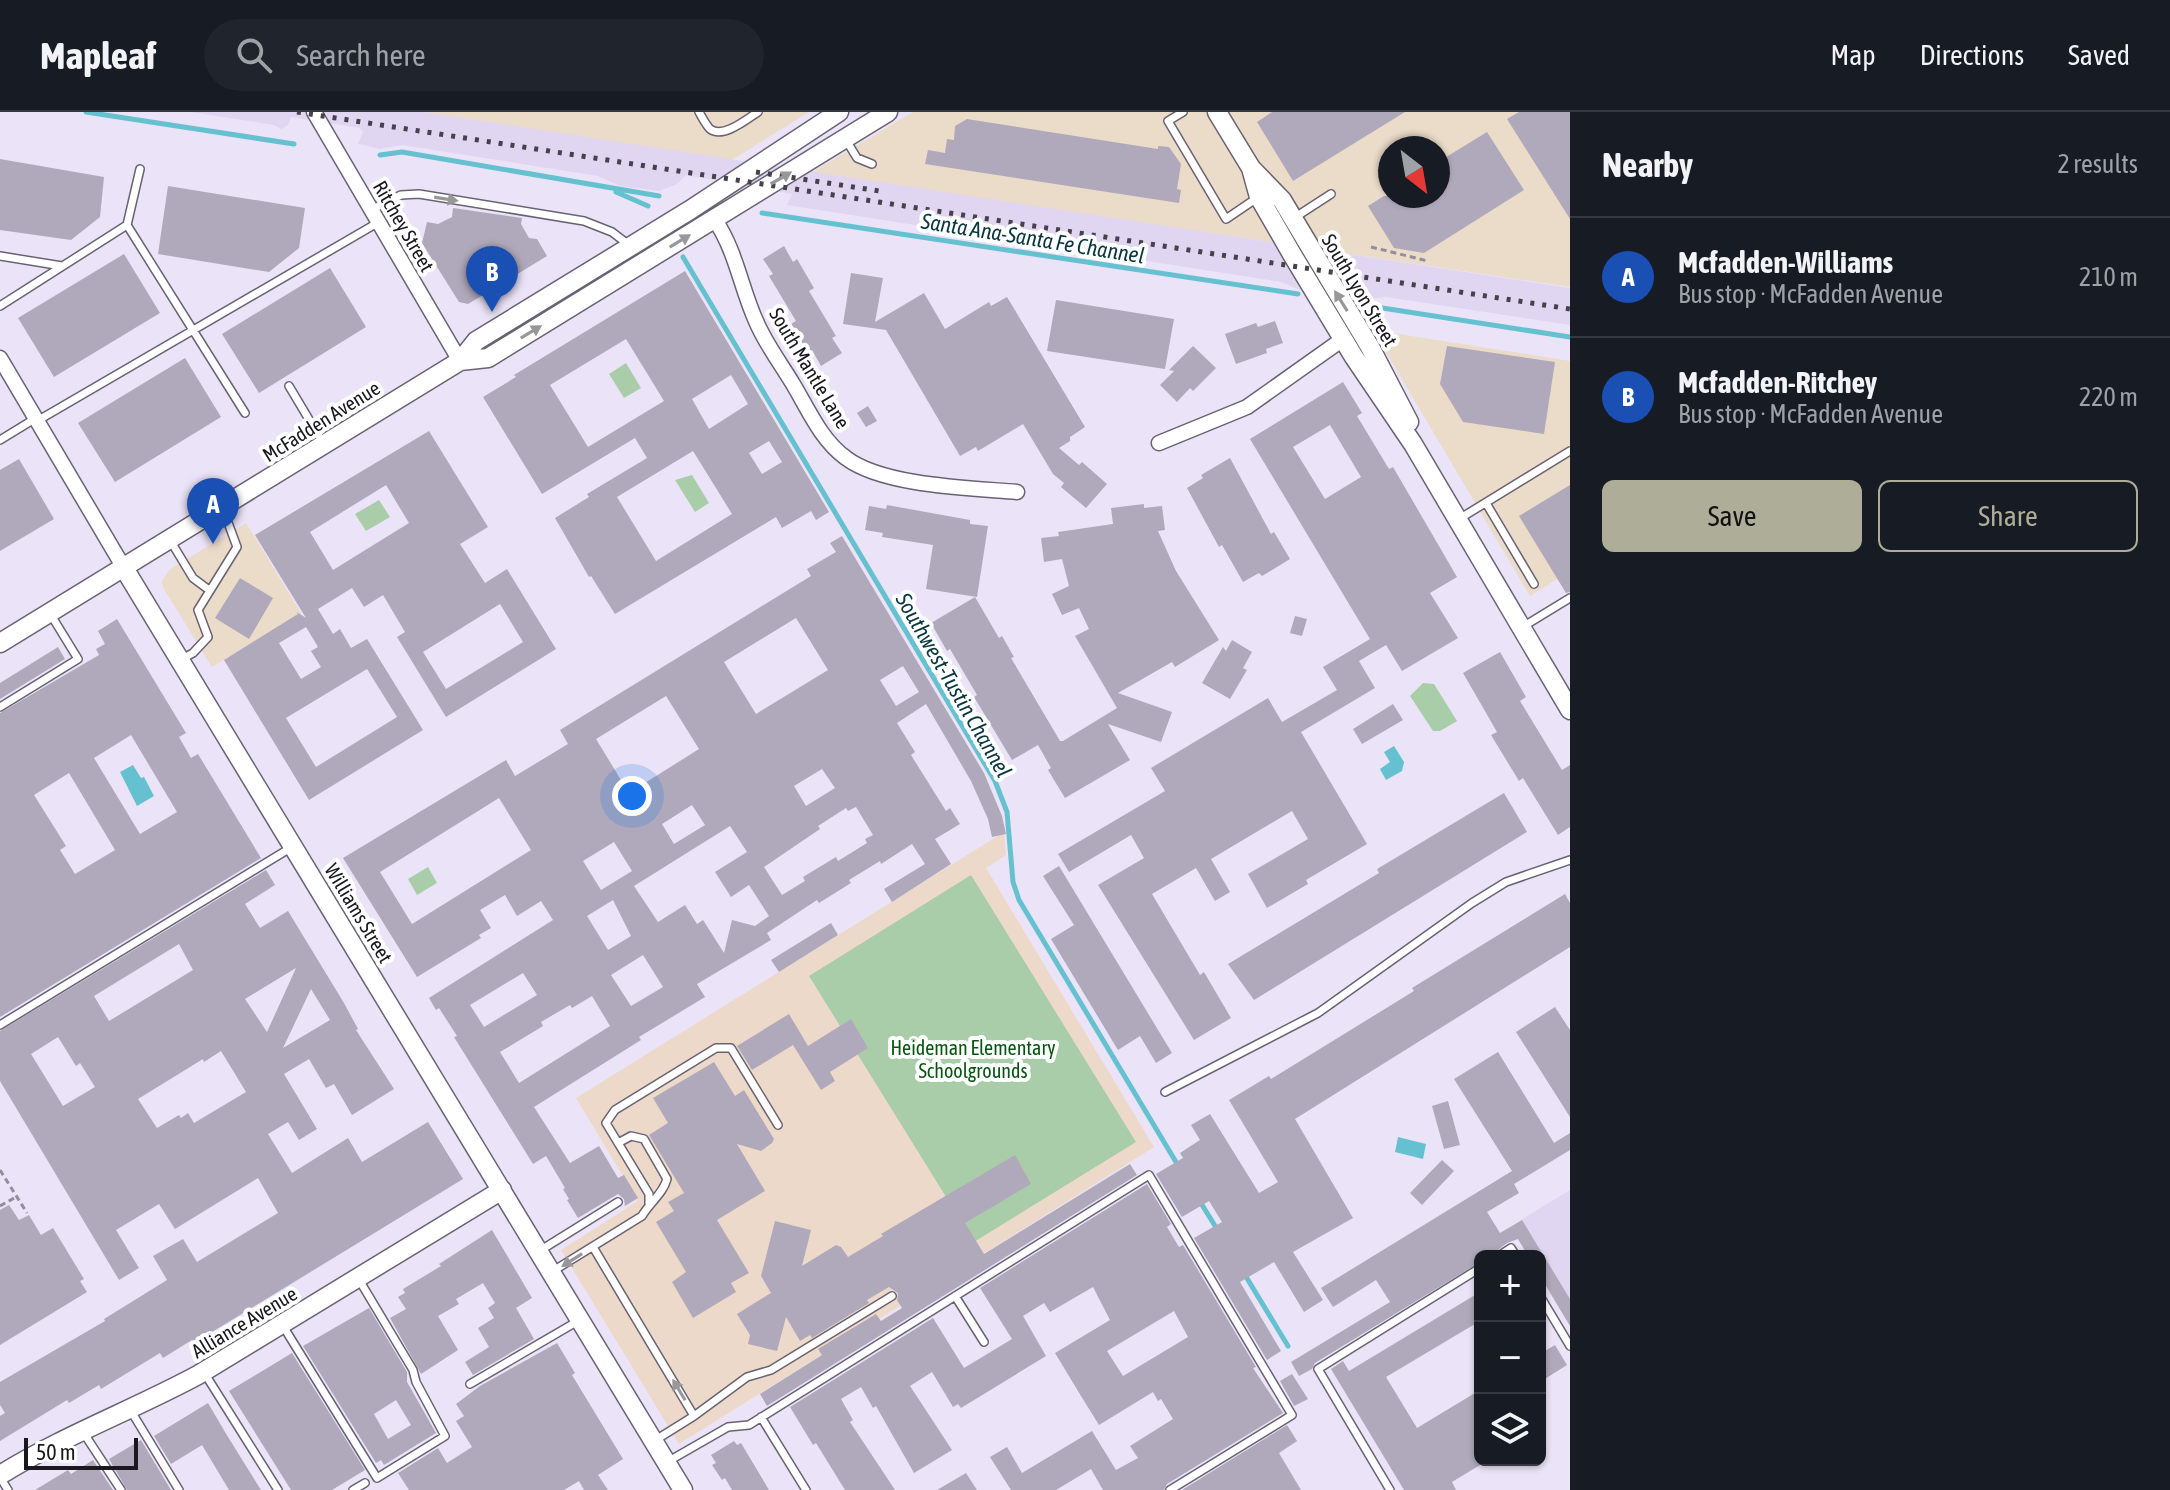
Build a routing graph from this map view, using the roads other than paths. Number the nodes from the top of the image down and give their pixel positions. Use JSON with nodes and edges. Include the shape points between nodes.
{"nodes":[{"id":1,"x":314,"y":112,"type":"edge"},
{"id":2,"x":699,"y":112,"type":"edge"},
{"id":3,"x":758,"y":112,"type":"edge"},
{"id":4,"x":839,"y":112,"type":"edge"},
{"id":5,"x":888,"y":112,"type":"edge"},
{"id":6,"x":1183,"y":112,"type":"edge"},
{"id":7,"x":1219,"y":113,"type":"edge"},
{"id":8,"x":845,"y":139,"type":"junction"},
{"id":9,"x":872,"y":164,"type":"dead end"},
{"id":10,"x":1251,"y":168,"type":"junction"},
{"id":11,"x":140,"y":169,"type":"dead end"},
{"id":12,"x":1331,"y":194,"type":"dead end"},
{"id":13,"x":1259,"y":197,"type":"junction"},
{"id":14,"x":375,"y":216,"type":"junction"},
{"id":15,"x":1292,"y":219,"type":"junction"},
{"id":16,"x":715,"y":220,"type":"junction"},
{"id":17,"x":127,"y":225,"type":"junction"},
{"id":18,"x":630,"y":245,"type":"junction"},
{"id":19,"x":0,"y":256,"type":"edge"},
{"id":20,"x":62,"y":266,"type":"junction"},
{"id":21,"x":0,"y":306,"type":"edge"},
{"id":22,"x":193,"y":331,"type":"junction"},
{"id":23,"x":1343,"y":339,"type":"junction"},
{"id":24,"x":0,"y":358,"type":"edge"},
{"id":25,"x":460,"y":361,"type":"junction"},
{"id":26,"x":289,"y":386,"type":"dead end"},
{"id":27,"x":245,"y":413,"type":"dead end"},
{"id":28,"x":1408,"y":418,"type":"junction"},
{"id":29,"x":37,"y":420,"type":"junction"},
{"id":30,"x":0,"y":440,"type":"edge"},
{"id":31,"x":1159,"y":443,"type":"dead end"},
{"id":32,"x":324,"y":444,"type":"junction"},
{"id":33,"x":1413,"y":444,"type":"junction"},
{"id":34,"x":1570,"y":451,"type":"edge"},
{"id":35,"x":1017,"y":492,"type":"dead end"},
{"id":36,"x":1486,"y":503,"type":"junction"},
{"id":37,"x":223,"y":507,"type":"junction"},
{"id":38,"x":1458,"y":520,"type":"junction"},
{"id":39,"x":170,"y":540,"type":"junction"},
{"id":40,"x":124,"y":568,"type":"junction"},
{"id":41,"x":1534,"y":584,"type":"dead end"},
{"id":42,"x":209,"y":590,"type":"junction"},
{"id":43,"x":1570,"y":598,"type":"edge"},
{"id":44,"x":50,"y":613,"type":"junction"},
{"id":45,"x":1521,"y":628,"type":"junction"},
{"id":46,"x":1,"y":641,"type":"edge"},
{"id":47,"x":180,"y":660,"type":"junction"},
{"id":48,"x":0,"y":707,"type":"edge"},
{"id":49,"x":1570,"y":710,"type":"edge"},
{"id":50,"x":293,"y":846,"type":"junction"},
{"id":51,"x":1570,"y":860,"type":"edge"},
{"id":52,"x":0,"y":1025,"type":"edge"},
{"id":53,"x":1165,"y":1092,"type":"dead end"},
{"id":54,"x":778,"y":1125,"type":"dead end"},
{"id":55,"x":618,"y":1143,"type":"junction"},
{"id":56,"x":502,"y":1190,"type":"junction"},
{"id":57,"x":618,"y":1202,"type":"dead end"},
{"id":58,"x":649,"y":1204,"type":"junction"},
{"id":59,"x":593,"y":1247,"type":"junction"},
{"id":60,"x":539,"y":1251,"type":"junction"},
{"id":61,"x":1474,"y":1272,"type":"edge"},
{"id":62,"x":551,"y":1273,"type":"junction"},
{"id":63,"x":358,"y":1278,"type":"junction"},
{"id":64,"x":892,"y":1296,"type":"dead end"},
{"id":65,"x":955,"y":1296,"type":"junction"},
{"id":66,"x":1546,"y":1306,"type":"edge"},
{"id":67,"x":580,"y":1319,"type":"junction"},
{"id":68,"x":282,"y":1324,"type":"junction"},
{"id":69,"x":984,"y":1342,"type":"dead end"},
{"id":70,"x":1570,"y":1346,"type":"edge"},
{"id":71,"x":204,"y":1372,"type":"junction"},
{"id":72,"x":470,"y":1384,"type":"dead end"},
{"id":73,"x":130,"y":1409,"type":"junction"},
{"id":74,"x":694,"y":1416,"type":"junction"},
{"id":75,"x":761,"y":1417,"type":"junction"},
{"id":76,"x":81,"y":1430,"type":"junction"},
{"id":77,"x":654,"y":1441,"type":"junction"},
{"id":78,"x":667,"y":1462,"type":"junction"},
{"id":79,"x":0,"y":1476,"type":"edge"},
{"id":80,"x":365,"y":1483,"type":"dead end"},
{"id":81,"x":8,"y":1490,"type":"edge"},
{"id":82,"x":121,"y":1490,"type":"edge"},
{"id":83,"x":179,"y":1490,"type":"edge"},
{"id":84,"x":278,"y":1490,"type":"edge"},
{"id":85,"x":353,"y":1490,"type":"edge"},
{"id":86,"x":683,"y":1490,"type":"edge"},
{"id":87,"x":806,"y":1490,"type":"edge"},
{"id":88,"x":1170,"y":1490,"type":"edge"},
{"id":89,"x":1390,"y":1490,"type":"edge"}],
"edges":[{"from":1,"to":14,"type":"street","name":"Ritchey Street"},
{"from":2,"to":3,"type":"lane","via":[[717,132]]},
{"from":4,"to":18,"type":"street","name":"McFadden Avenue"},
{"from":5,"to":8,"type":"street","name":"McFadden Avenue"},
{"from":6,"to":13,"type":"lane","via":[[1168,121],[1226,219]]},
{"from":7,"to":10,"type":"street","name":"South Lyon Street"},
{"from":8,"to":9,"type":"lane","via":[[857,158]]},
{"from":16,"to":8,"type":"street","name":"McFadden Avenue","one_way":true},
{"from":10,"to":13,"type":"street","name":"South Lyon Street"},
{"from":10,"to":15,"type":"street","name":"South Lyon Street","via":[[1282,200]]},
{"from":11,"to":17,"type":"lane"},
{"from":12,"to":15,"type":"lane"},
{"from":13,"to":23,"type":"street","name":"South Lyon Street"},
{"from":14,"to":18,"type":"lane","one_way":true,"via":[[401,195],[419,194],[584,221]]},
{"from":14,"to":22,"type":"lane"},
{"from":14,"to":25,"type":"street","name":"Ritchey Street"},
{"from":28,"to":15,"type":"street","name":"South Lyon Street","one_way":true},
{"from":25,"to":16,"type":"street","name":"McFadden Avenue","one_way":true,"via":[[488,358]]},
{"from":16,"to":35,"type":"street","name":"South Mantle Lane","via":[[756,323],[825,438],[846,458],[891,476]]},
{"from":17,"to":20,"type":"lane"},
{"from":17,"to":22,"type":"lane"},
{"from":18,"to":25,"type":"street","name":"McFadden Avenue","via":[[476,341]]},
{"from":19,"to":20,"type":"lane"},
{"from":20,"to":21,"type":"lane"},
{"from":22,"to":27,"type":"lane"},
{"from":22,"to":29,"type":"lane"},
{"from":23,"to":28,"type":"street","via":[[1353,339]]},
{"from":23,"to":31,"type":"street","via":[[1247,407]]},
{"from":23,"to":33,"type":"street","name":"South Lyon Street"},
{"from":24,"to":29,"type":"street","name":"Williams Street"},
{"from":25,"to":32,"type":"street","name":"McFadden Avenue"},
{"from":26,"to":32,"type":"lane"},
{"from":28,"to":33,"type":"street","name":"South Lyon Street"},
{"from":29,"to":30,"type":"lane"},
{"from":29,"to":40,"type":"street","name":"Williams Street"},
{"from":32,"to":37,"type":"street","name":"McFadden Avenue"},
{"from":33,"to":38,"type":"street","name":"South Lyon Street"},
{"from":34,"to":36,"type":"lane"},
{"from":36,"to":38,"type":"lane"},
{"from":36,"to":41,"type":"lane"},
{"from":37,"to":39,"type":"street","name":"McFadden Avenue"},
{"from":37,"to":42,"type":"lane","via":[[237,547]]},
{"from":38,"to":45,"type":"street","name":"South Lyon Street"},
{"from":39,"to":40,"type":"street","name":"McFadden Avenue"},
{"from":39,"to":42,"type":"lane","via":[[193,578]]},
{"from":40,"to":44,"type":"street","name":"McFadden Avenue"},
{"from":40,"to":47,"type":"street","name":"Williams Street"},
{"from":42,"to":47,"type":"lane","via":[[198,610],[208,637]]},
{"from":43,"to":45,"type":"lane"},
{"from":44,"to":46,"type":"street","name":"McFadden Avenue"},
{"from":44,"to":48,"type":"lane","via":[[78,659]]},
{"from":45,"to":49,"type":"street","name":"South Lyon Street"},
{"from":47,"to":50,"type":"street","name":"Williams Street"},
{"from":50,"to":52,"type":"lane"},
{"from":50,"to":56,"type":"street","name":"Williams Street"},
{"from":51,"to":53,"type":"lane","via":[[1506,882],[1318,1013]]},
{"from":54,"to":55,"type":"lane","via":[[731,1048],[716,1048],[615,1110],[606,1123]]},
{"from":55,"to":58,"type":"lane","via":[[649,1194]]},
{"from":55,"to":58,"type":"lane","via":[[631,1136],[644,1139],[667,1179]]},
{"from":56,"to":60,"type":"street","name":"Williams Street"},
{"from":56,"to":63,"type":"street","name":"Alliance Avenue"},
{"from":57,"to":60,"type":"lane"},
{"from":58,"to":59,"type":"lane","via":[[642,1216]]},
{"from":59,"to":62,"type":"lane","one_way":true},
{"from":74,"to":59,"type":"lane","one_way":true},
{"from":60,"to":62,"type":"street","name":"Williams Street"},
{"from":61,"to":89,"type":"lane","via":[[1318,1369]]},
{"from":62,"to":67,"type":"street","name":"Williams Street"},
{"from":63,"to":68,"type":"street","name":"Alliance Avenue"},
{"from":63,"to":68,"type":"lane","via":[[445,1436],[380,1477]]},
{"from":64,"to":74,"type":"lane","via":[[771,1370],[747,1377]]},
{"from":65,"to":69,"type":"lane"},
{"from":65,"to":75,"type":"lane"},
{"from":65,"to":88,"type":"lane","via":[[1149,1175],[1292,1415]]},
{"from":66,"to":70,"type":"lane"},
{"from":67,"to":72,"type":"lane"},
{"from":67,"to":77,"type":"street","name":"Williams Street"},
{"from":68,"to":71,"type":"street","name":"Alliance Avenue"},
{"from":71,"to":73,"type":"street","name":"Alliance Avenue"},
{"from":71,"to":84,"type":"lane"},
{"from":73,"to":76,"type":"street","name":"Alliance Avenue"},
{"from":73,"to":83,"type":"lane"},
{"from":74,"to":77,"type":"lane"},
{"from":75,"to":78,"type":"lane","via":[[749,1425],[728,1427]]},
{"from":75,"to":87,"type":"lane"},
{"from":76,"to":79,"type":"street","name":"Alliance Avenue"},
{"from":76,"to":82,"type":"lane"},
{"from":77,"to":78,"type":"street","name":"Williams Street"},
{"from":78,"to":86,"type":"street","name":"Williams Street"},
{"from":79,"to":81,"type":"lane"},
{"from":80,"to":85,"type":"lane"}]}
